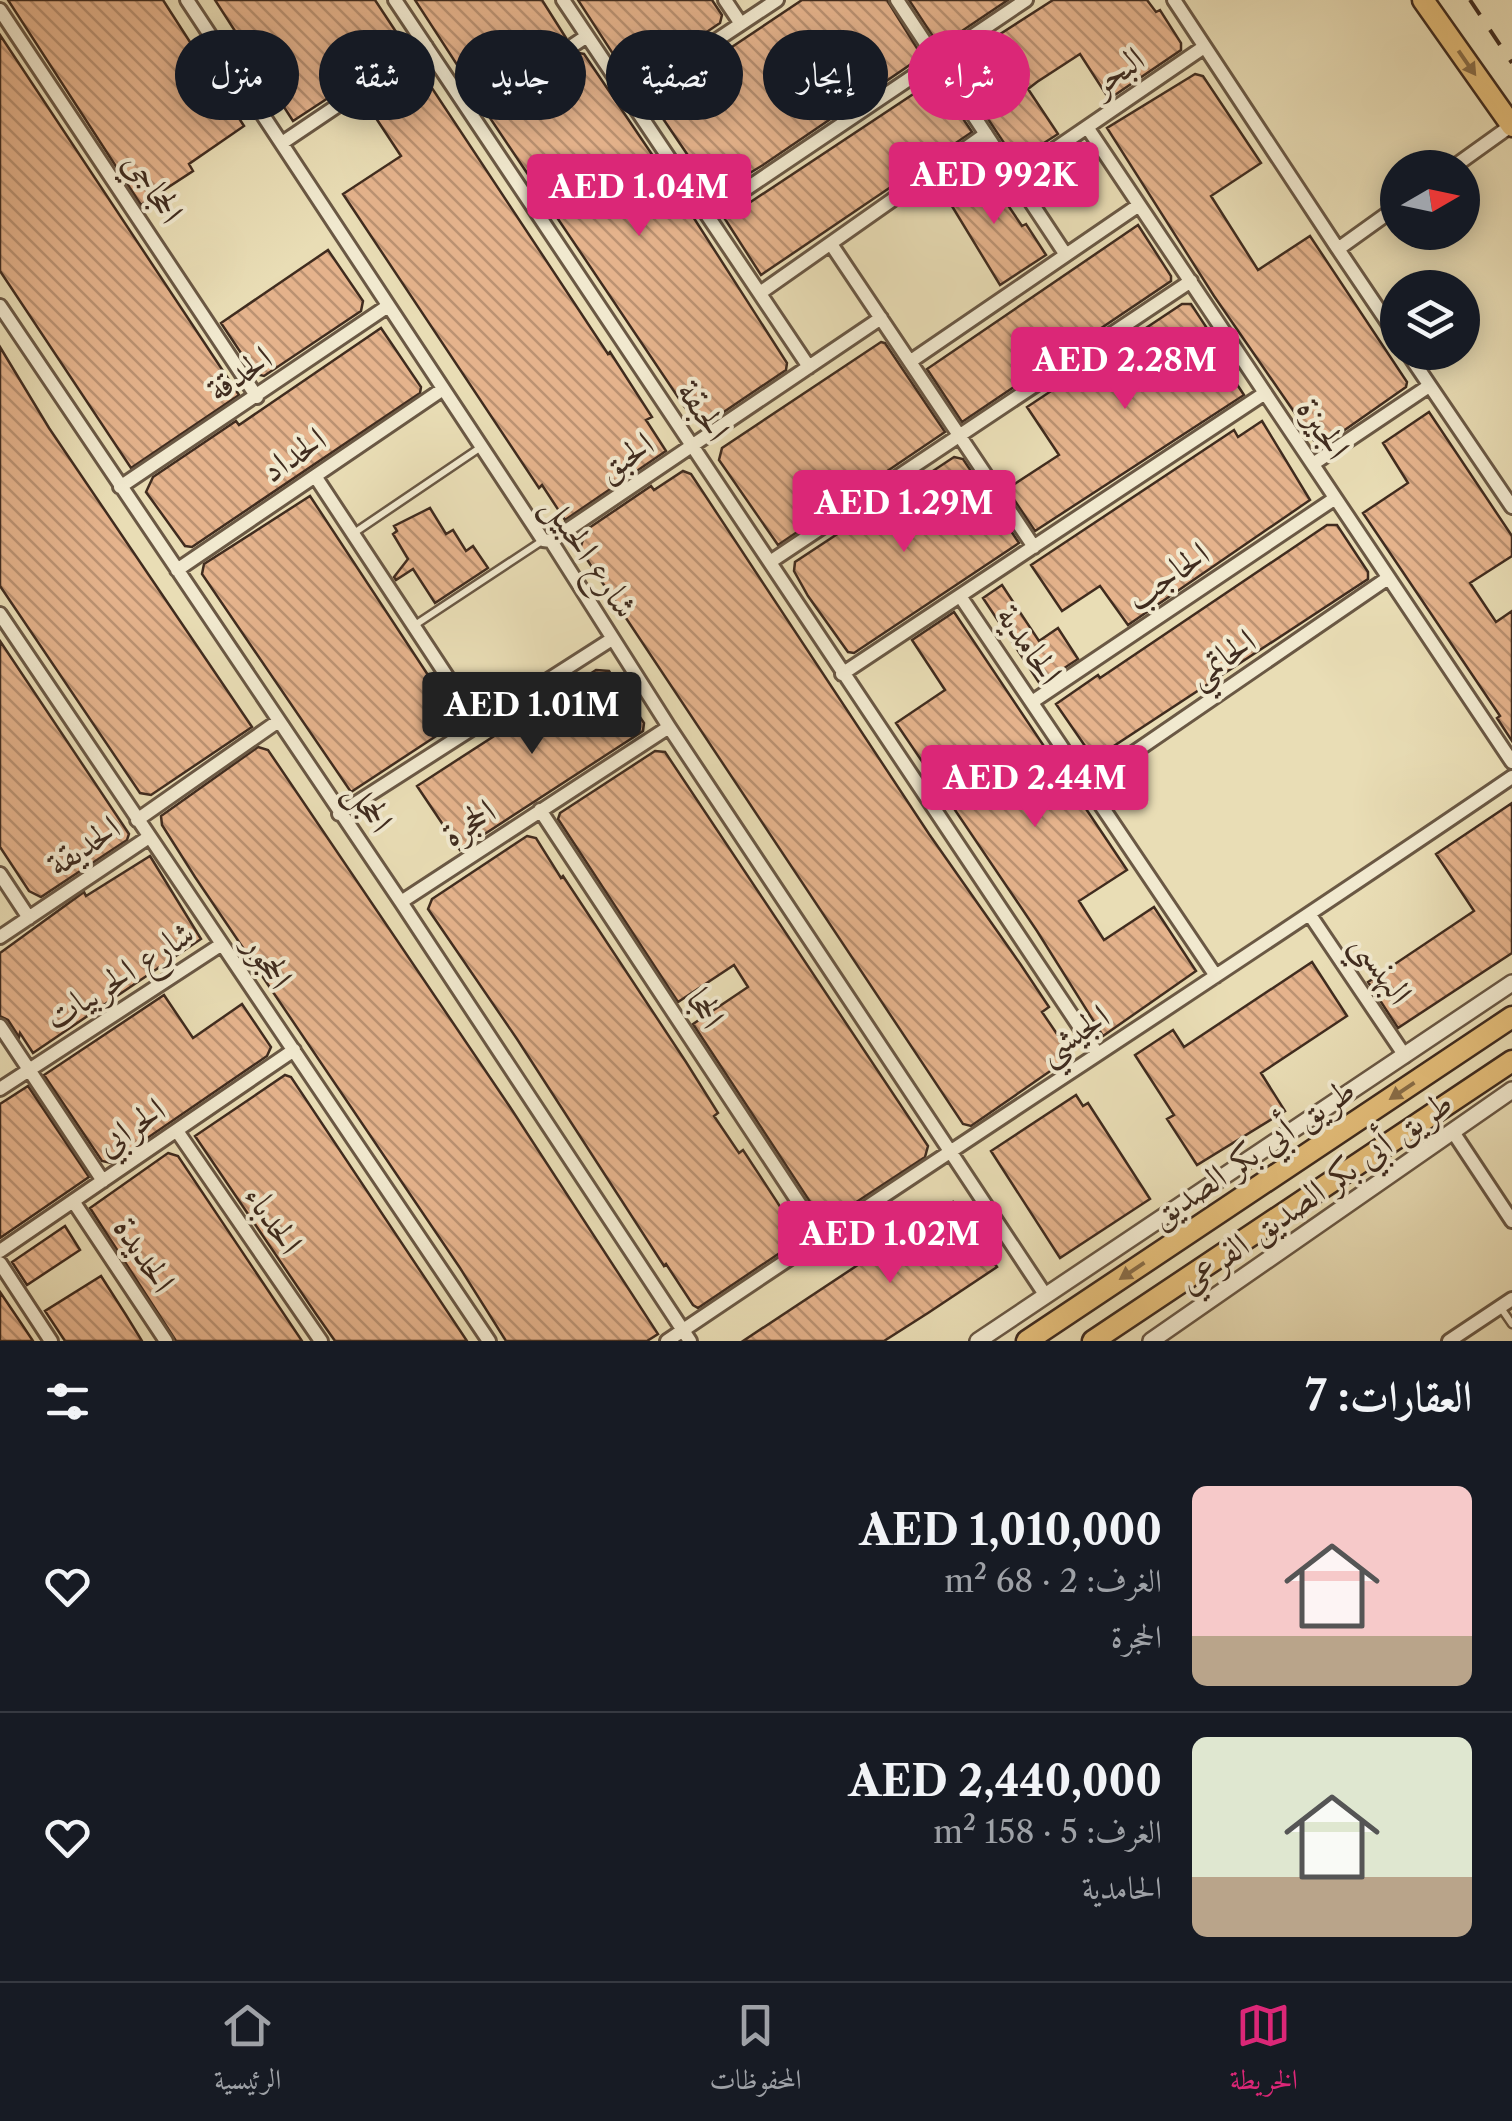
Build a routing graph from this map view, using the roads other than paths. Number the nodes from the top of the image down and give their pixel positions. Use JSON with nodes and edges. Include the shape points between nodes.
{"nodes":[{"id":1,"x":187,"y":0,"type":"edge"},
{"id":2,"x":395,"y":0,"type":"edge"},
{"id":3,"x":563,"y":0,"type":"edge"},
{"id":4,"x":725,"y":0,"type":"edge"},
{"id":5,"x":777,"y":0,"type":"edge"},
{"id":6,"x":897,"y":0,"type":"edge"},
{"id":7,"x":1026,"y":0,"type":"edge"},
{"id":8,"x":1174,"y":0,"type":"edge"},
{"id":9,"x":1422,"y":0,"type":"edge"},
{"id":10,"x":0,"y":10,"type":"edge"},
{"id":11,"x":741,"y":24,"type":"junction"},
{"id":12,"x":415,"y":30,"type":"edge"},
{"id":13,"x":732,"y":30,"type":"edge"},
{"id":14,"x":917,"y":30,"type":"edge"},
{"id":15,"x":982,"y":30,"type":"edge"},
{"id":16,"x":587,"y":36,"type":"joint"},
{"id":17,"x":1204,"y":47,"type":"junction"},
{"id":18,"x":435,"y":59,"type":"edge"},
{"id":19,"x":606,"y":63,"type":"edge"},
{"id":20,"x":908,"y":80,"type":"edge"},
{"id":21,"x":455,"y":88,"type":"edge"},
{"id":22,"x":319,"y":118,"type":"edge"},
{"id":23,"x":477,"y":120,"type":"edge"},
{"id":24,"x":646,"y":120,"type":"edge"},
{"id":25,"x":977,"y":120,"type":"edge"},
{"id":26,"x":1512,"y":125,"type":"edge"},
{"id":27,"x":1087,"y":126,"type":"junction"},
{"id":28,"x":986,"y":134,"type":"junction"},
{"id":29,"x":282,"y":143,"type":"junction"},
{"id":30,"x":1477,"y":150,"type":"edge"},
{"id":31,"x":1014,"y":177,"type":"junction"},
{"id":32,"x":1139,"y":205,"type":"junction"},
{"id":33,"x":709,"y":214,"type":"junction"},
{"id":34,"x":1380,"y":219,"type":"edge"},
{"id":35,"x":831,"y":244,"type":"junction"},
{"id":36,"x":1338,"y":249,"type":"junction"},
{"id":37,"x":1066,"y":254,"type":"junction"},
{"id":38,"x":1191,"y":282,"type":"junction"},
{"id":39,"x":760,"y":293,"type":"junction"},
{"id":40,"x":388,"y":306,"type":"junction"},
{"id":41,"x":1380,"y":311,"type":"edge"},
{"id":42,"x":2,"y":314,"type":"edge"},
{"id":43,"x":881,"y":318,"type":"junction"},
{"id":44,"x":911,"y":361,"type":"junction"},
{"id":45,"x":809,"y":367,"type":"junction"},
{"id":46,"x":1419,"y":370,"type":"edge"},
{"id":47,"x":1429,"y":386,"type":"junction"},
{"id":48,"x":443,"y":389,"type":"junction"},
{"id":49,"x":1264,"y":393,"type":"junction"},
{"id":50,"x":257,"y":398,"type":"junction"},
{"id":51,"x":959,"y":436,"type":"junction"},
{"id":52,"x":481,"y":447,"type":"junction"},
{"id":53,"x":693,"y":447,"type":"junction"},
{"id":54,"x":1313,"y":464,"type":"junction"},
{"id":55,"x":315,"y":476,"type":"junction"},
{"id":56,"x":120,"y":487,"type":"junction"},
{"id":57,"x":1334,"y":498,"type":"junction"},
{"id":58,"x":1512,"y":507,"type":"edge"},
{"id":59,"x":354,"y":533,"type":"junction"},
{"id":60,"x":547,"y":540,"type":"junction"},
{"id":61,"x":1034,"y":547,"type":"junction"},
{"id":62,"x":770,"y":562,"type":"junction"},
{"id":63,"x":177,"y":570,"type":"junction"},
{"id":64,"x":1388,"y":578,"type":"junction"},
{"id":65,"x":960,"y":596,"type":"junction"},
{"id":66,"x":0,"y":614,"type":"edge"},
{"id":67,"x":414,"y":626,"type":"junction"},
{"id":68,"x":612,"y":640,"type":"junction"},
{"id":69,"x":842,"y":674,"type":"junction"},
{"id":70,"x":1032,"y":702,"type":"junction"},
{"id":71,"x":277,"y":722,"type":"junction"},
{"id":72,"x":478,"y":724,"type":"junction"},
{"id":73,"x":669,"y":727,"type":"junction"},
{"id":74,"x":1512,"y":762,"type":"edge"},
{"id":75,"x":1512,"y":776,"type":"edge"},
{"id":76,"x":1088,"y":784,"type":"junction"},
{"id":77,"x":540,"y":810,"type":"junction"},
{"id":78,"x":339,"y":814,"type":"junction"},
{"id":79,"x":137,"y":820,"type":"junction"},
{"id":80,"x":149,"y":836,"type":"junction"},
{"id":81,"x":0,"y":874,"type":"edge"},
{"id":82,"x":401,"y":902,"type":"junction"},
{"id":83,"x":1310,"y":915,"type":"junction"},
{"id":84,"x":29,"y":918,"type":"junction"},
{"id":85,"x":0,"y":937,"type":"edge"},
{"id":86,"x":222,"y":944,"type":"junction"},
{"id":87,"x":1216,"y":976,"type":"junction"},
{"id":88,"x":1512,"y":983,"type":"edge"},
{"id":89,"x":1512,"y":1017,"type":"edge"},
{"id":90,"x":0,"y":1026,"type":"edge"},
{"id":91,"x":294,"y":1050,"type":"junction"},
{"id":92,"x":1097,"y":1052,"type":"junction"},
{"id":93,"x":1405,"y":1056,"type":"junction"},
{"id":94,"x":1512,"y":1061,"type":"edge"},
{"id":95,"x":29,"y":1070,"type":"junction"},
{"id":96,"x":0,"y":1089,"type":"edge"},
{"id":97,"x":1512,"y":1090,"type":"edge"},
{"id":98,"x":177,"y":1131,"type":"junction"},
{"id":99,"x":1453,"y":1132,"type":"junction"},
{"id":100,"x":949,"y":1150,"type":"junction"},
{"id":101,"x":103,"y":1181,"type":"junction"},
{"id":102,"x":74,"y":1201,"type":"junction"},
{"id":103,"x":1512,"y":1221,"type":"edge"},
{"id":104,"x":822,"y":1238,"type":"junction"},
{"id":105,"x":0,"y":1251,"type":"edge"},
{"id":106,"x":0,"y":1263,"type":"edge"},
{"id":107,"x":1046,"y":1296,"type":"junction"},
{"id":108,"x":1506,"y":1303,"type":"edge"},
{"id":109,"x":1512,"y":1324,"type":"edge"},
{"id":110,"x":1473,"y":1326,"type":"junction"},
{"id":111,"x":686,"y":1336,"type":"edge"},
{"id":112,"x":51,"y":1341,"type":"edge"},
{"id":113,"x":166,"y":1341,"type":"edge"},
{"id":114,"x":321,"y":1341,"type":"edge"},
{"id":115,"x":489,"y":1341,"type":"edge"},
{"id":116,"x":667,"y":1341,"type":"edge"},
{"id":117,"x":978,"y":1341,"type":"edge"},
{"id":118,"x":1027,"y":1341,"type":"edge"},
{"id":119,"x":1093,"y":1341,"type":"edge"},
{"id":120,"x":1151,"y":1341,"type":"edge"},
{"id":121,"x":1449,"y":1341,"type":"edge"},
{"id":122,"x":1483,"y":1341,"type":"edge"}],
"edges":[{"from":1,"to":29,"type":"street","name":"شارع الحبيل"},
{"from":2,"to":12,"type":"street","name":"الحبقة"},
{"from":3,"to":16,"type":"street"},
{"from":4,"to":11,"type":"street"},
{"from":5,"to":11,"type":"street"},
{"from":6,"to":14,"type":"street"},
{"from":7,"to":15,"type":"street"},
{"from":8,"to":17,"type":"street"},
{"from":9,"to":26,"type":"main road","one_way":true},
{"from":10,"to":50,"type":"street","name":"الحجاجي"},
{"from":11,"to":13,"type":"street"},
{"from":16,"to":19,"type":"street"},
{"from":17,"to":27,"type":"street","name":"البحر"},
{"from":17,"to":36,"type":"street"},
{"from":18,"to":21,"type":"street","name":"الحبقة"},
{"from":20,"to":33,"type":"street"},
{"from":22,"to":29,"type":"street"},
{"from":23,"to":53,"type":"street","name":"الحبقة"},
{"from":24,"to":33,"type":"street"},
{"from":25,"to":28,"type":"street"},
{"from":26,"to":30,"type":"street"},
{"from":27,"to":31,"type":"street","name":"البحر"},
{"from":27,"to":32,"type":"street","name":"الجيزة"},
{"from":28,"to":31,"type":"street"},
{"from":28,"to":35,"type":"street"},
{"from":29,"to":40,"type":"street","name":"شارع الحبيل"},
{"from":31,"to":37,"type":"street"},
{"from":32,"to":37,"type":"street"},
{"from":32,"to":38,"type":"street","name":"الجيزة"},
{"from":33,"to":39,"type":"street"},
{"from":34,"to":36,"type":"street"},
{"from":35,"to":39,"type":"street"},
{"from":35,"to":43,"type":"street"},
{"from":36,"to":41,"type":"street"},
{"from":37,"to":44,"type":"street"},
{"from":38,"to":49,"type":"street","name":"الجيزة"},
{"from":38,"to":51,"type":"street"},
{"from":39,"to":45,"type":"street"},
{"from":40,"to":48,"type":"street","name":"شارع الحبيل"},
{"from":40,"to":50,"type":"street","name":"الحدقة"},
{"from":42,"to":56,"type":"street","name":"الحجل"},
{"from":43,"to":44,"type":"street"},
{"from":43,"to":45,"type":"street","name":"الحبق"},
{"from":44,"to":51,"type":"street"},
{"from":45,"to":53,"type":"street","name":"الحبق"},
{"from":46,"to":47,"type":"street"},
{"from":47,"to":54,"type":"street"},
{"from":47,"to":58,"type":"street"},
{"from":48,"to":52,"type":"street","name":"شارع الحبيل"},
{"from":48,"to":55,"type":"street","name":"الحداد"},
{"from":49,"to":54,"type":"street","name":"الجيزة"},
{"from":49,"to":61,"type":"street"},
{"from":50,"to":56,"type":"street","name":"الحدقة"},
{"from":51,"to":61,"type":"street"},
{"from":51,"to":62,"type":"street"},
{"from":52,"to":59,"type":"lane"},
{"from":52,"to":60,"type":"street","name":"شارع الحبيل"},
{"from":53,"to":60,"type":"street","name":"الحبق"},
{"from":53,"to":62,"type":"street","name":"الحبقة"},
{"from":54,"to":57,"type":"street","name":"الجيزة"},
{"from":55,"to":59,"type":"street"},
{"from":55,"to":63,"type":"street","name":"الحداد"},
{"from":56,"to":63,"type":"street","name":"الحجل"},
{"from":57,"to":64,"type":"street","name":"الجيزة"},
{"from":57,"to":70,"type":"street","name":"الحاجب"},
{"from":59,"to":67,"type":"street"},
{"from":60,"to":67,"type":"lane"},
{"from":60,"to":68,"type":"street","name":"شارع الحبيل"},
{"from":61,"to":65,"type":"street"},
{"from":62,"to":69,"type":"street","name":"الحبقة"},
{"from":63,"to":71,"type":"street","name":"الحجل"},
{"from":64,"to":74,"type":"street","name":"الجيزة"},
{"from":64,"to":76,"type":"street","name":"الحاتمي"},
{"from":65,"to":69,"type":"street"},
{"from":65,"to":70,"type":"street","name":"الحامدية"},
{"from":66,"to":79,"type":"street","name":"الحجور"},
{"from":67,"to":72,"type":"street"},
{"from":68,"to":72,"type":"street"},
{"from":68,"to":73,"type":"street","name":"شارع الحبيل"},
{"from":69,"to":92,"type":"street","name":"الحبقة"},
{"from":70,"to":76,"type":"street","name":"الحامدية"},
{"from":71,"to":78,"type":"street","name":"الحجل"},
{"from":71,"to":79,"type":"street","name":"الحديقة"},
{"from":72,"to":78,"type":"street"},
{"from":73,"to":77,"type":"street","name":"الحجرة"},
{"from":73,"to":100,"type":"street","name":"شارع الحبيل"},
{"from":75,"to":83,"type":"street","name":"الجيشي"},
{"from":76,"to":87,"type":"street","name":"الحامدية"},
{"from":77,"to":82,"type":"street","name":"الحجرة"},
{"from":77,"to":104,"type":"street","name":"الحجا"},
{"from":78,"to":82,"type":"street","name":"الحجل"},
{"from":79,"to":80,"type":"street","name":"الحجور"},
{"from":80,"to":84,"type":"street","name":"الحديقة"},
{"from":80,"to":86,"type":"street","name":"الحجور"},
{"from":81,"to":84,"type":"street"},
{"from":82,"to":111,"type":"street","name":"الحجل"},
{"from":83,"to":87,"type":"street","name":"الجيشي"},
{"from":83,"to":93,"type":"street","name":"البهنسي"},
{"from":84,"to":85,"type":"street","name":"الحديقة"},
{"from":86,"to":91,"type":"street","name":"الحجور"},
{"from":86,"to":95,"type":"street","name":"شارع الحربيات"},
{"from":87,"to":92,"type":"street","name":"الجيشي"},
{"from":88,"to":93,"type":"street","name":"طريق أبي بكر الصديق الفرعي"},
{"from":89,"to":118,"type":"main road","name":"طريق أبي بكر الصديق","one_way":true},
{"from":90,"to":95,"type":"street"},
{"from":91,"to":98,"type":"street","name":"الحرابي"},
{"from":91,"to":115,"type":"street","name":"الحجور"},
{"from":92,"to":100,"type":"street","name":"الجيشي"},
{"from":93,"to":107,"type":"street","name":"طريق أبي بكر الصديق الفرعي"},
{"from":94,"to":119,"type":"main road","name":"طريق أبي بكر الصديق"},
{"from":95,"to":96,"type":"street","name":"شارع الحربيات"},
{"from":95,"to":101,"type":"street"},
{"from":97,"to":99,"type":"street","name":"طريق أبي بكر الصديق الفرعي"},
{"from":98,"to":101,"type":"street","name":"الحرابي"},
{"from":98,"to":114,"type":"street","name":"الحدباء"},
{"from":99,"to":103,"type":"street"},
{"from":99,"to":120,"type":"street","name":"طريق أبي بكر الصديق الفرعي"},
{"from":100,"to":104,"type":"street","name":"الجيشي"},
{"from":100,"to":107,"type":"street","name":"شارع الحبيل"},
{"from":101,"to":102,"type":"street","name":"الحرابي"},
{"from":102,"to":105,"type":"street","name":"الحرابي"},
{"from":102,"to":113,"type":"street","name":"الحديدة"},
{"from":104,"to":111,"type":"street","name":"الجيشي"},
{"from":106,"to":112,"type":"street"},
{"from":107,"to":117,"type":"street","name":"طريق أبي بكر الصديق الفرعي"},
{"from":108,"to":109,"type":"lane"},
{"from":108,"to":110,"type":"street"},
{"from":110,"to":121,"type":"street"},
{"from":110,"to":122,"type":"street"},
{"from":111,"to":116,"type":"street","name":"الجيشي"}]}
